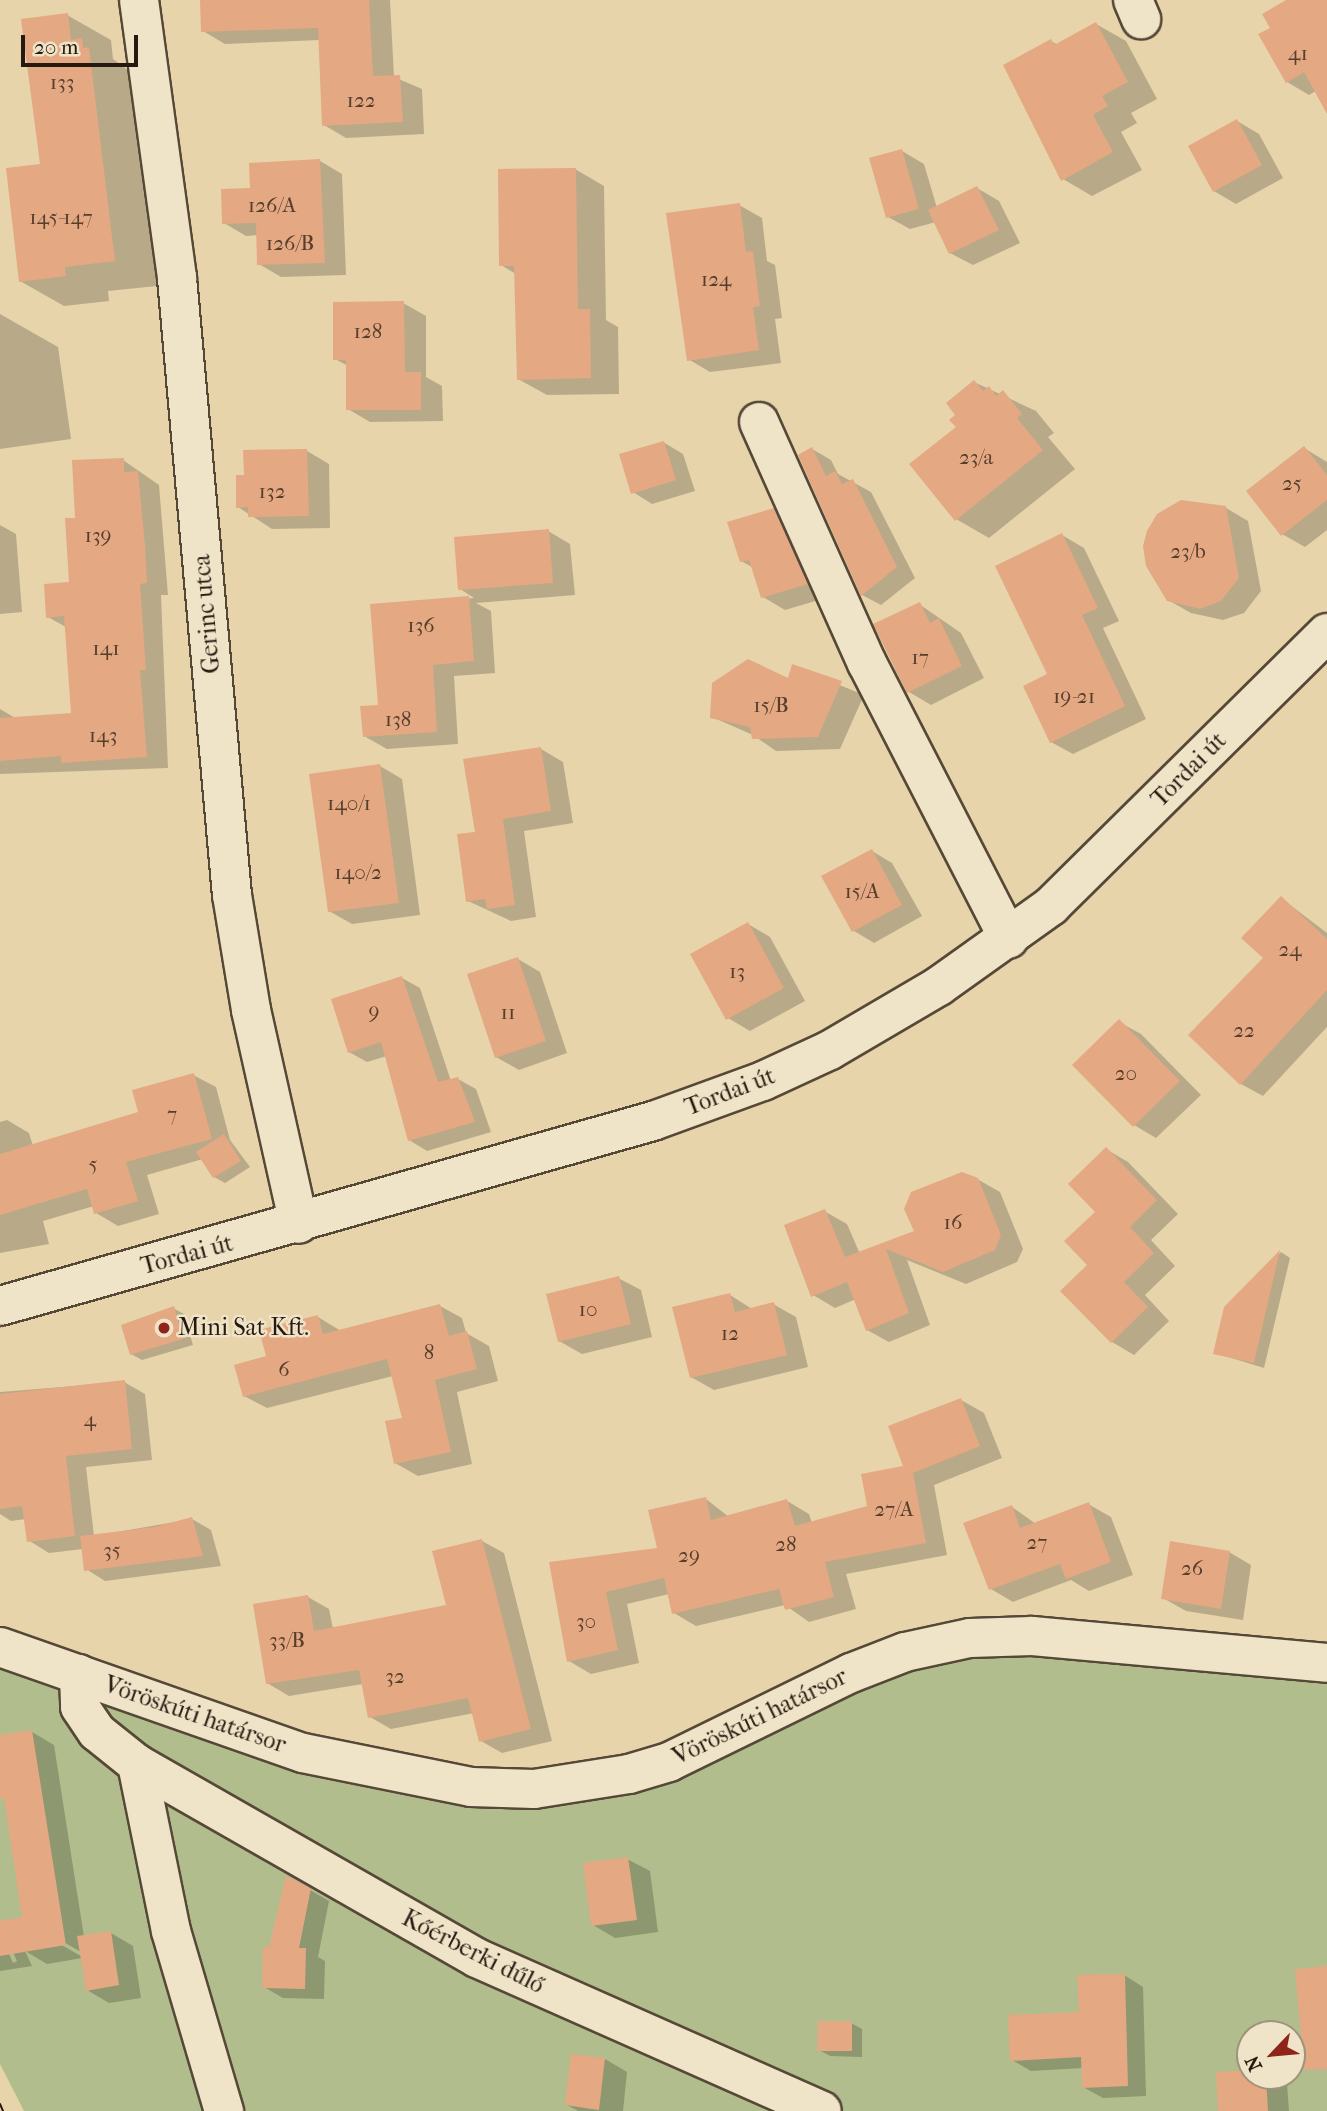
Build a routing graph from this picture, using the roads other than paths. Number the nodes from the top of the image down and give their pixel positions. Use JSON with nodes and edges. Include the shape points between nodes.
{"nodes":[{"id":1,"x":139,"y":0,"type":"edge"},
{"id":2,"x":760,"y":422,"type":"dead end"},
{"id":3,"x":1327,"y":633,"type":"edge"},
{"id":4,"x":1009,"y":939,"type":"junction"},
{"id":5,"x":299,"y":1224,"type":"junction"},
{"id":6,"x":0,"y":1306,"type":"edge"},
{"id":7,"x":0,"y":1647,"type":"edge"},
{"id":8,"x":1327,"y":1663,"type":"edge"},
{"id":9,"x":79,"y":1674,"type":"junction"},
{"id":10,"x":137,"y":1764,"type":"junction"},
{"id":11,"x":223,"y":2111,"type":"edge"},
{"id":12,"x":822,"y":2111,"type":"edge"}],
"edges":[{"from":1,"to":5,"type":"street","name":"Gerinc utca","via":[[177,278],[232,895],[251,1010]]},
{"from":2,"to":4,"type":"street","via":[[867,663]]},
{"from":3,"to":4,"type":"street","name":"Tordai út","via":[[1098,861]]},
{"from":4,"to":5,"type":"street","name":"Tordai út","via":[[830,1050],[763,1081],[653,1121]]},
{"from":5,"to":6,"type":"street","name":"Tordai út"},
{"from":7,"to":9,"type":"street","name":"Vöröskúti határsor"},
{"from":8,"to":9,"type":"street","name":"Vöröskúti határsor","via":[[1031,1636],[970,1638],[905,1652],[850,1673],[669,1762],[577,1785],[534,1789],[471,1787],[303,1753]]},
{"from":9,"to":10,"type":"street","name":"Kőérberki dűlő","via":[[80,1707],[97,1732]]},
{"from":10,"to":11,"type":"street","via":[[171,1931]]},
{"from":10,"to":12,"type":"street","name":"Kőérberki dűlő","via":[[477,1958]]}]}
